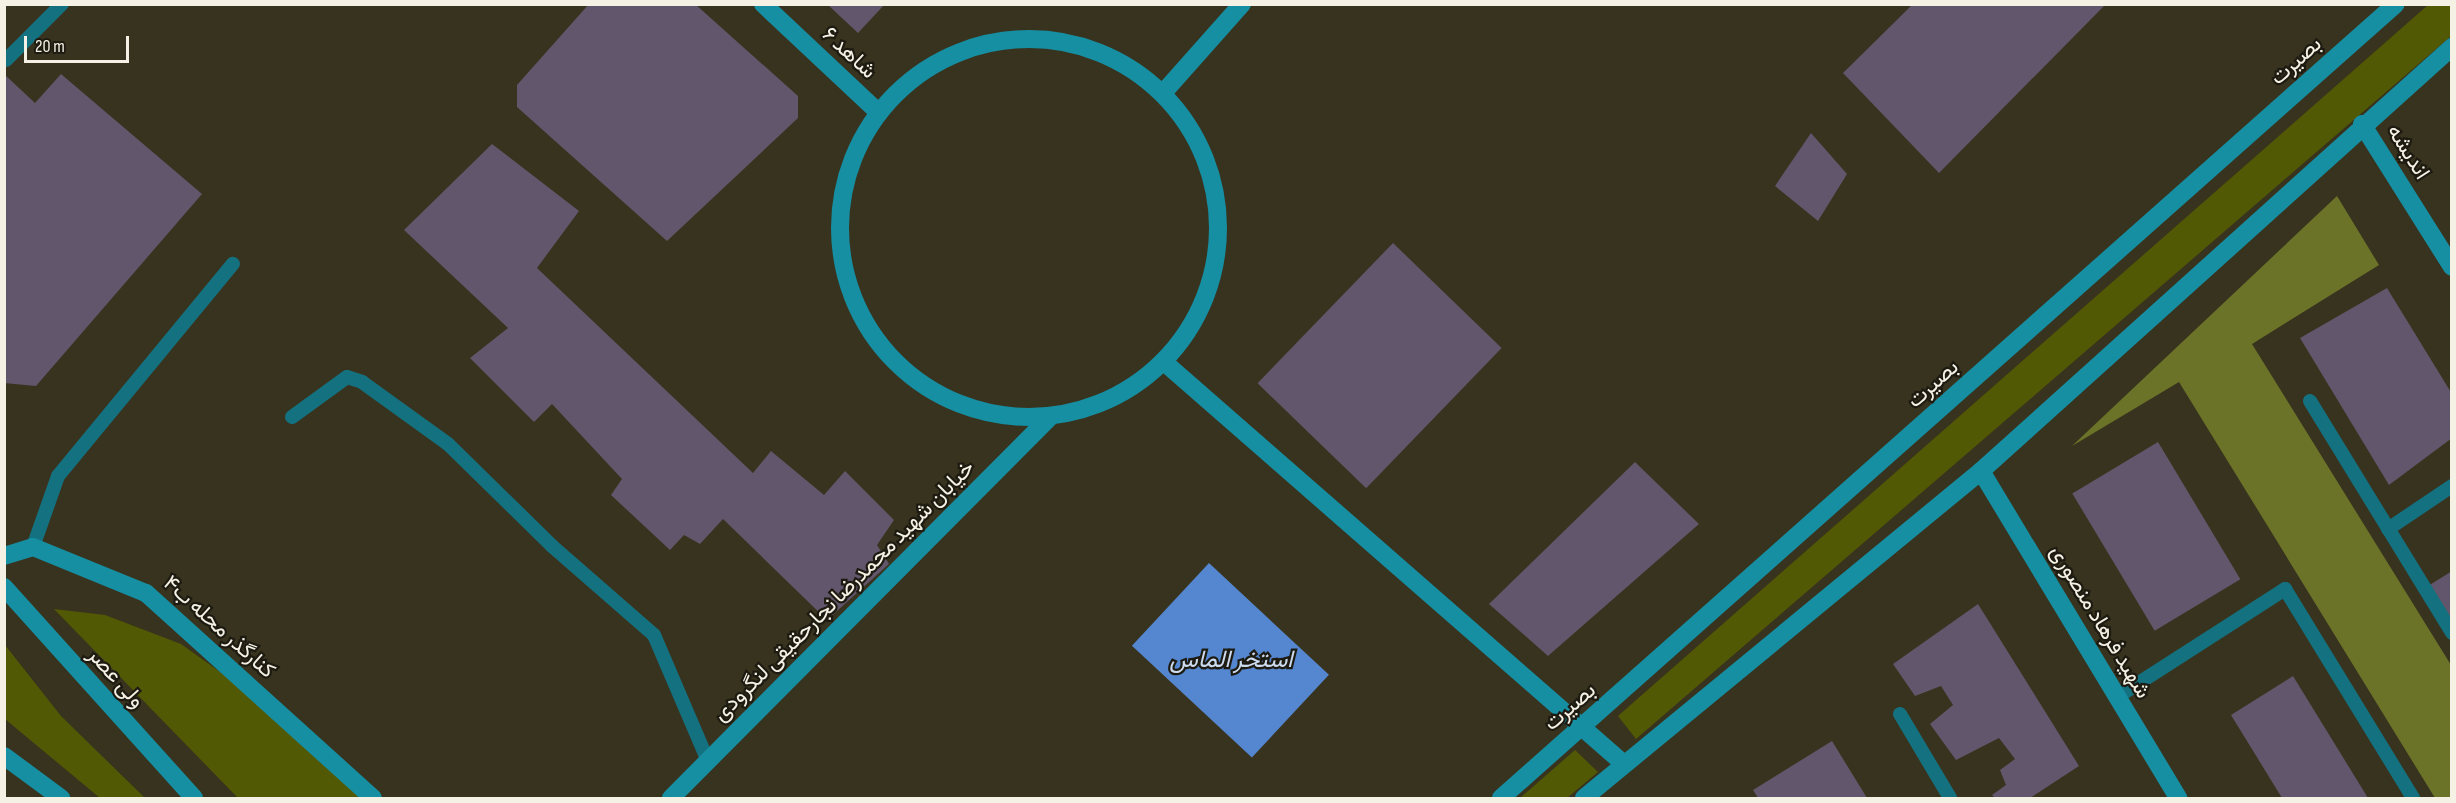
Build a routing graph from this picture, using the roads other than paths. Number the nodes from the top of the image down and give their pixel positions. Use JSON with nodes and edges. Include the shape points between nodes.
{"nodes":[{"id":1,"x":62,"y":4,"type":"edge"},
{"id":2,"x":763,"y":4,"type":"edge"},
{"id":3,"x":1242,"y":4,"type":"edge"},
{"id":4,"x":2396,"y":4,"type":"edge"},
{"id":5,"x":2451,"y":47,"type":"edge"},
{"id":6,"x":6,"y":60,"type":"dead end"},
{"id":7,"x":1163,"y":93,"type":"junction"},
{"id":8,"x":877,"y":111,"type":"junction"},
{"id":9,"x":2362,"y":124,"type":"junction"},
{"id":10,"x":233,"y":264,"type":"dead end"},
{"id":11,"x":2451,"y":267,"type":"edge"},
{"id":12,"x":1164,"y":362,"type":"junction"},
{"id":13,"x":2310,"y":401,"type":"dead end"},
{"id":14,"x":292,"y":417,"type":"dead end"},
{"id":15,"x":1050,"y":417,"type":"junction"},
{"id":16,"x":1981,"y":471,"type":"junction"},
{"id":17,"x":2451,"y":486,"type":"edge"},
{"id":18,"x":2388,"y":529,"type":"junction"},
{"id":19,"x":33,"y":547,"type":"junction"},
{"id":20,"x":4,"y":556,"type":"edge"},
{"id":21,"x":4,"y":587,"type":"edge"},
{"id":22,"x":2451,"y":633,"type":"edge"},
{"id":23,"x":2117,"y":697,"type":"junction"},
{"id":24,"x":1900,"y":714,"type":"dead end"},
{"id":25,"x":1584,"y":727,"type":"junction"},
{"id":26,"x":4,"y":756,"type":"edge"},
{"id":27,"x":708,"y":761,"type":"junction"},
{"id":28,"x":1624,"y":764,"type":"junction"},
{"id":29,"x":61,"y":798,"type":"edge"},
{"id":30,"x":194,"y":798,"type":"edge"},
{"id":31,"x":373,"y":798,"type":"edge"},
{"id":32,"x":671,"y":798,"type":"edge"},
{"id":33,"x":1501,"y":798,"type":"edge"},
{"id":34,"x":1584,"y":798,"type":"edge"},
{"id":35,"x":1950,"y":798,"type":"edge"},
{"id":36,"x":2178,"y":798,"type":"edge"},
{"id":37,"x":2413,"y":798,"type":"edge"}],
"edges":[{"from":1,"to":6,"type":"lane"},
{"from":2,"to":8,"type":"street","name":"شاهد ۶"},
{"from":3,"to":7,"type":"street"},
{"from":4,"to":25,"type":"street","name":"بصیرت"},
{"from":5,"to":9,"type":"street"},
{"from":7,"to":8,"type":"street","via":[[1109,55],[1046,38],[983,42],[924,68]]},
{"from":7,"to":12,"type":"street","via":[[1197,140],[1213,188],[1217,257],[1199,314]]},
{"from":8,"to":15,"type":"street","via":[[848,168],[838,230],[850,293],[881,348],[929,389],[987,414]]},
{"from":9,"to":11,"type":"street","name":"اندیشه"},
{"from":9,"to":16,"type":"street"},
{"from":10,"to":19,"type":"lane","via":[[58,476]]},
{"from":12,"to":15,"type":"street","via":[[1102,403]]},
{"from":12,"to":25,"type":"street"},
{"from":13,"to":18,"type":"lane"},
{"from":14,"to":27,"type":"lane","via":[[347,377],[362,382],[448,444],[552,546],[654,635]]},
{"from":15,"to":27,"type":"street","name":"خیابان شهید محمدرضا نجارحقیقی لنگرودی"},
{"from":16,"to":23,"type":"street","name":"شهید فرهاد منصوری"},
{"from":16,"to":28,"type":"street"},
{"from":17,"to":18,"type":"lane"},
{"from":18,"to":22,"type":"lane"},
{"from":19,"to":20,"type":"street"},
{"from":19,"to":31,"type":"street","name":"کنارگذر محله ب۴","via":[[146,593]]},
{"from":21,"to":30,"type":"street","name":"ولی عصر"},
{"from":23,"to":36,"type":"street","name":"شهید فرهاد منصوری"},
{"from":23,"to":37,"type":"lane","via":[[2285,589]]},
{"from":24,"to":35,"type":"lane"},
{"from":25,"to":28,"type":"street"},
{"from":25,"to":33,"type":"street","name":"بصیرت"},
{"from":26,"to":29,"type":"street"},
{"from":27,"to":32,"type":"street","name":"خیابان شهید محمدرضا نجارحقیقی لنگرودی"},
{"from":28,"to":34,"type":"street"}]}
